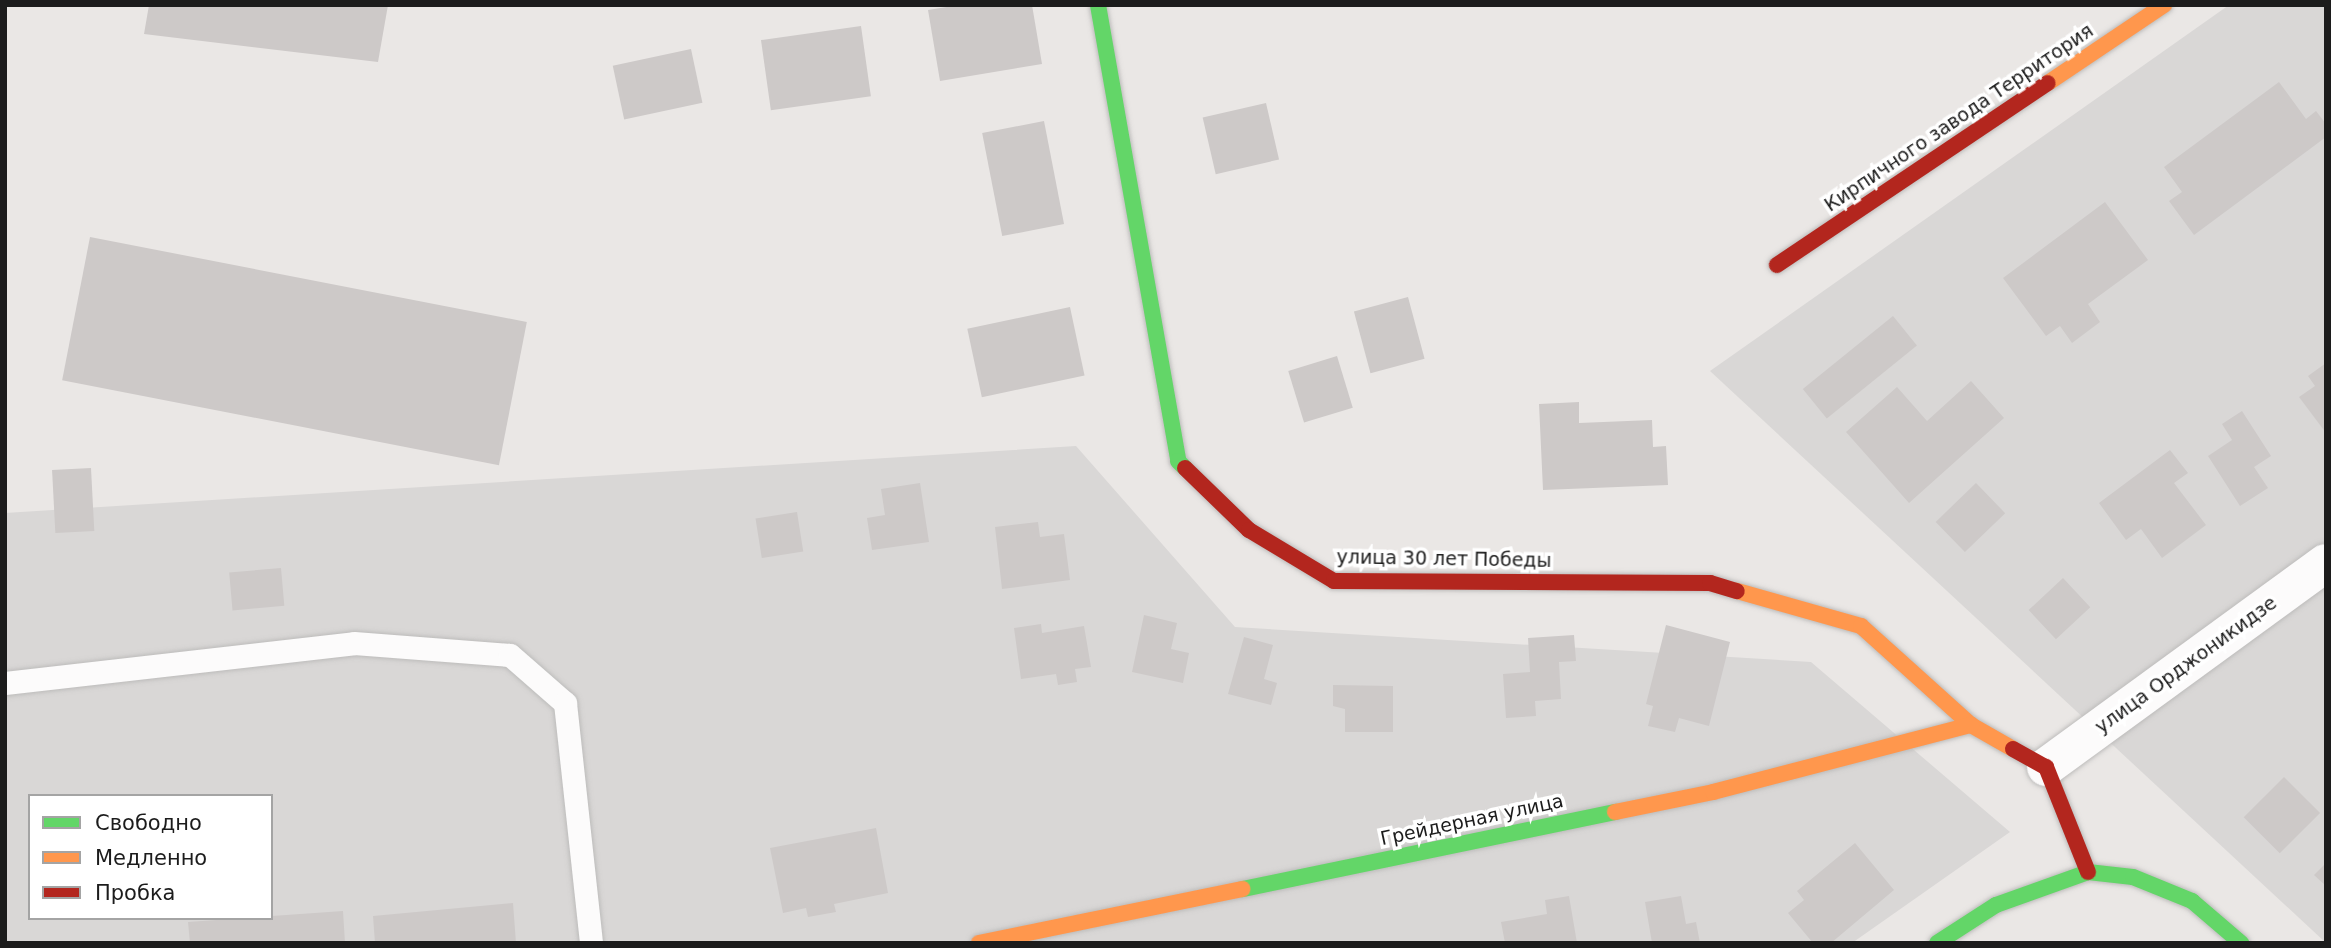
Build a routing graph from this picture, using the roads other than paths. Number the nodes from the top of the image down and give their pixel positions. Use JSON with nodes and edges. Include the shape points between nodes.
{"nodes":[{"id":1,"x":1097,"y":5,"type":"edge"},
{"id":2,"x":2164,"y":5,"type":"edge"},
{"id":3,"x":1777,"y":265,"type":"dead end"},
{"id":4,"x":2326,"y":564,"type":"edge"},
{"id":5,"x":5,"y":683,"type":"edge"},
{"id":6,"x":1970,"y":725,"type":"junction"},
{"id":7,"x":2046,"y":767,"type":"junction"},
{"id":8,"x":2088,"y":872,"type":"junction"},
{"id":9,"x":591,"y":943,"type":"edge"},
{"id":10,"x":979,"y":943,"type":"edge"},
{"id":11,"x":1937,"y":943,"type":"edge"},
{"id":12,"x":2241,"y":943,"type":"edge"}],
"edges":[{"from":1,"to":6,"type":"street","name":"улица 30 лет Победы","via":[[1178,461],[1249,530],[1334,581],[1710,583],[1861,626]]},
{"from":2,"to":3,"type":"street","name":"Кирпичного завода Территория"},
{"from":4,"to":7,"type":"street","name":"улица Орджоникидзе"},
{"from":5,"to":9,"type":"lane","via":[[354,643],[510,655],[565,703]]},
{"from":6,"to":7,"type":"street","name":"улица 30 лет Победы"},
{"from":6,"to":10,"type":"street","name":"Грейдерная улица","via":[[1713,792]]},
{"from":7,"to":8,"type":"street"},
{"from":8,"to":11,"type":"street","via":[[1996,905]]},
{"from":8,"to":12,"type":"street","via":[[2133,877],[2192,901]]}]}
